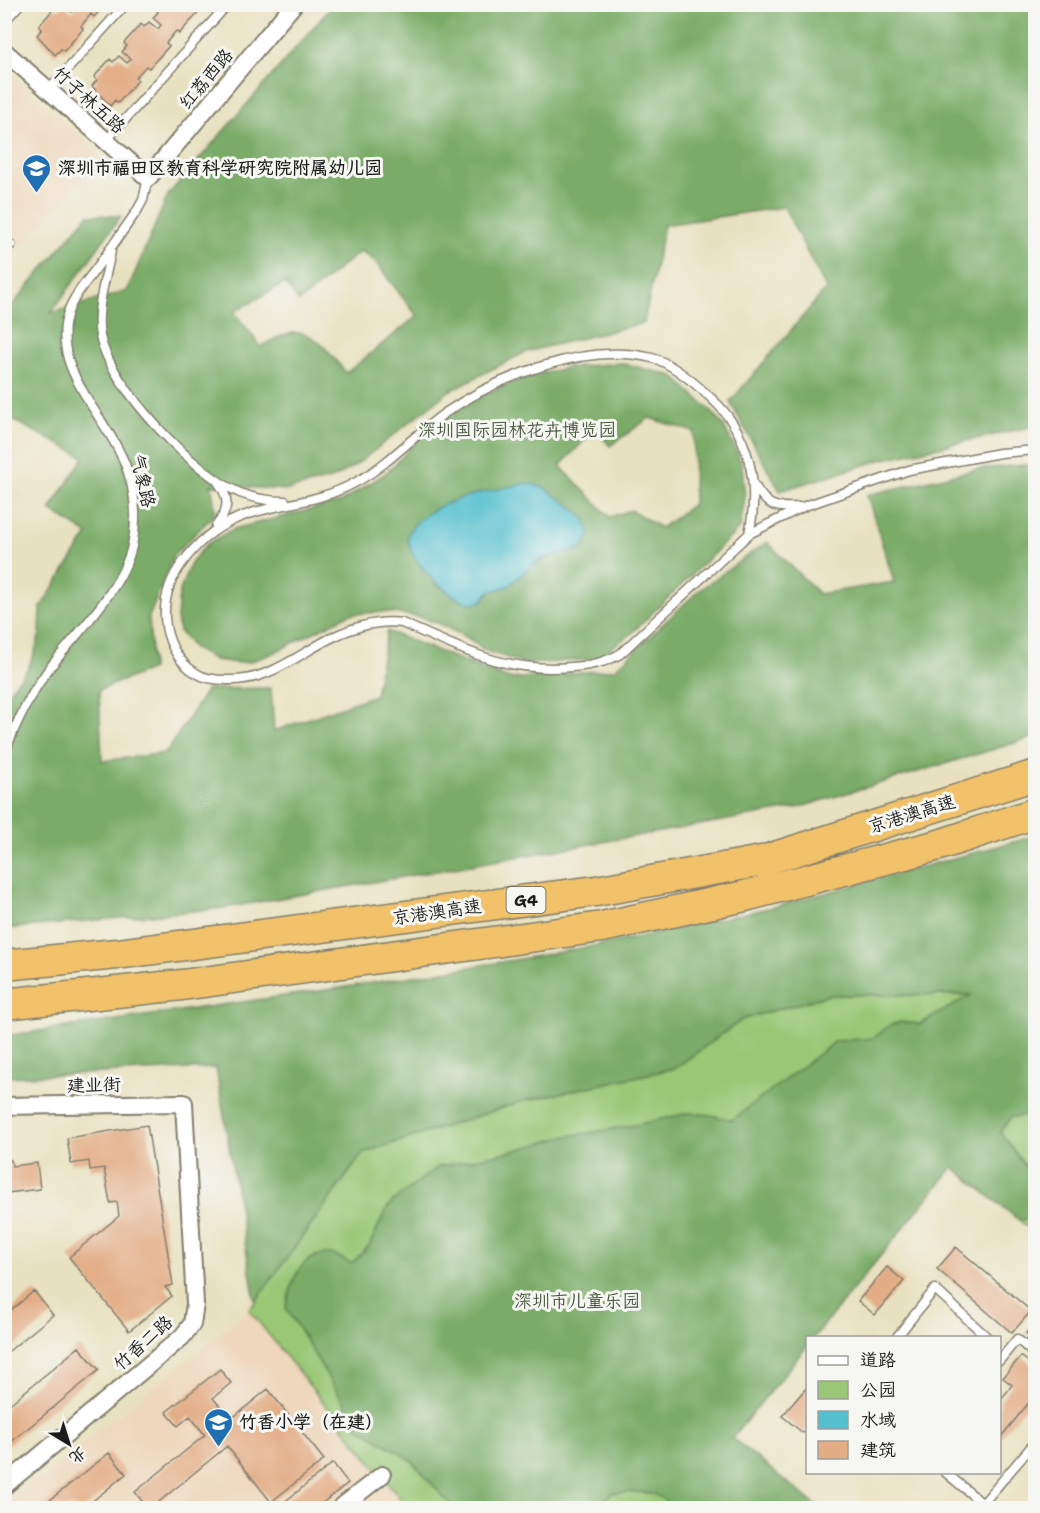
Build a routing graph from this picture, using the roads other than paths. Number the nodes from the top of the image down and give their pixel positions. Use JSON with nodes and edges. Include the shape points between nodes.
{"nodes":[{"id":1,"x":20,"y":4,"type":"edge"},
{"id":2,"x":126,"y":4,"type":"edge"},
{"id":3,"x":228,"y":4,"type":"edge"},
{"id":4,"x":294,"y":4,"type":"edge"},
{"id":5,"x":4,"y":22,"type":"edge"},
{"id":6,"x":4,"y":51,"type":"edge"},
{"id":7,"x":49,"y":90,"type":"junction"},
{"id":8,"x":106,"y":141,"type":"junction"},
{"id":9,"x":147,"y":178,"type":"junction"},
{"id":10,"x":112,"y":247,"type":"junction"},
{"id":11,"x":1035,"y":450,"type":"edge"},
{"id":12,"x":213,"y":477,"type":"junction"},
{"id":13,"x":754,"y":484,"type":"junction"},
{"id":14,"x":303,"y":500,"type":"junction"},
{"id":15,"x":805,"y":506,"type":"junction"},
{"id":16,"x":749,"y":534,"type":"junction"},
{"id":17,"x":204,"y":540,"type":"junction"},
{"id":18,"x":4,"y":755,"type":"edge"},
{"id":19,"x":1035,"y":775,"type":"edge"},
{"id":20,"x":1035,"y":813,"type":"edge"},
{"id":21,"x":4,"y":965,"type":"edge"},
{"id":22,"x":4,"y":1004,"type":"edge"},
{"id":23,"x":184,"y":1103,"type":"joint"},
{"id":24,"x":4,"y":1106,"type":"edge"},
{"id":25,"x":898,"y":1336,"type":"edge"},
{"id":26,"x":986,"y":1336,"type":"edge"},
{"id":27,"x":1003,"y":1350,"type":"edge"},
{"id":28,"x":1035,"y":1355,"type":"edge"},
{"id":29,"x":1035,"y":1441,"type":"edge"},
{"id":30,"x":1027,"y":1452,"type":"junction"},
{"id":31,"x":1035,"y":1459,"type":"edge"},
{"id":32,"x":946,"y":1474,"type":"edge"},
{"id":33,"x":381,"y":1475,"type":"dead end"},
{"id":34,"x":4,"y":1486,"type":"edge"},
{"id":35,"x":981,"y":1506,"type":"edge"},
{"id":36,"x":340,"y":1509,"type":"edge"}],
"edges":[{"from":1,"to":5,"type":"lane"},
{"from":2,"to":7,"type":"lane"},
{"from":3,"to":8,"type":"lane"},
{"from":4,"to":9,"type":"street","name":"红荔西路"},
{"from":6,"to":7,"type":"street","name":"竹子林五路"},
{"from":7,"to":8,"type":"street","name":"竹子林五路"},
{"from":8,"to":9,"type":"street","name":"竹子林五路"},
{"from":9,"to":10,"type":"lane","name":"气象路","via":[[143,200]]},
{"from":10,"to":12,"type":"lane","via":[[99,321],[106,354],[129,393],[152,420]]},
{"from":10,"to":18,"type":"lane","name":"气象路","via":[[73,302],[64,341],[74,373],[127,470],[136,511],[131,549],[123,569],[94,613],[35,690]]},
{"from":11,"to":15,"type":"lane","via":[[909,470]]},
{"from":12,"to":14,"type":"lane","via":[[258,499]]},
{"from":12,"to":17,"type":"lane","via":[[227,497],[227,506]]},
{"from":13,"to":14,"type":"lane","via":[[736,430],[718,405],[692,381],[655,358],[618,353],[580,356],[496,385],[446,413],[367,477],[340,492]]},
{"from":13,"to":15,"type":"lane","via":[[768,503],[779,508]]},
{"from":13,"to":16,"type":"lane"},
{"from":14,"to":17,"type":"lane","via":[[239,516]]},
{"from":15,"to":16,"type":"lane"},
{"from":16,"to":17,"type":"lane","via":[[607,662],[549,669],[518,667],[488,660],[392,622],[355,628],[278,669],[236,681],[197,674],[180,661],[165,621],[165,600],[172,576]]},
{"from":19,"to":21,"type":"highway","name":"京港澳高速","number":"G4","via":[[762,861],[596,891],[117,954]]},
{"from":20,"to":22,"type":"highway","name":"京港澳高速","number":"G4","via":[[939,845],[745,896],[602,927],[182,985]]},
{"from":23,"to":24,"type":"street","name":"建业街"},
{"from":23,"to":34,"type":"street","name":"竹香二路","via":[[195,1304],[192,1324],[168,1349]]},
{"from":25,"to":26,"type":"lane","via":[[935,1290]]},
{"from":27,"to":28,"type":"lane","via":[[1017,1339]]},
{"from":29,"to":30,"type":"lane"},
{"from":30,"to":31,"type":"lane"},
{"from":30,"to":35,"type":"lane"},
{"from":32,"to":35,"type":"lane"},
{"from":33,"to":36,"type":"street"}]}
